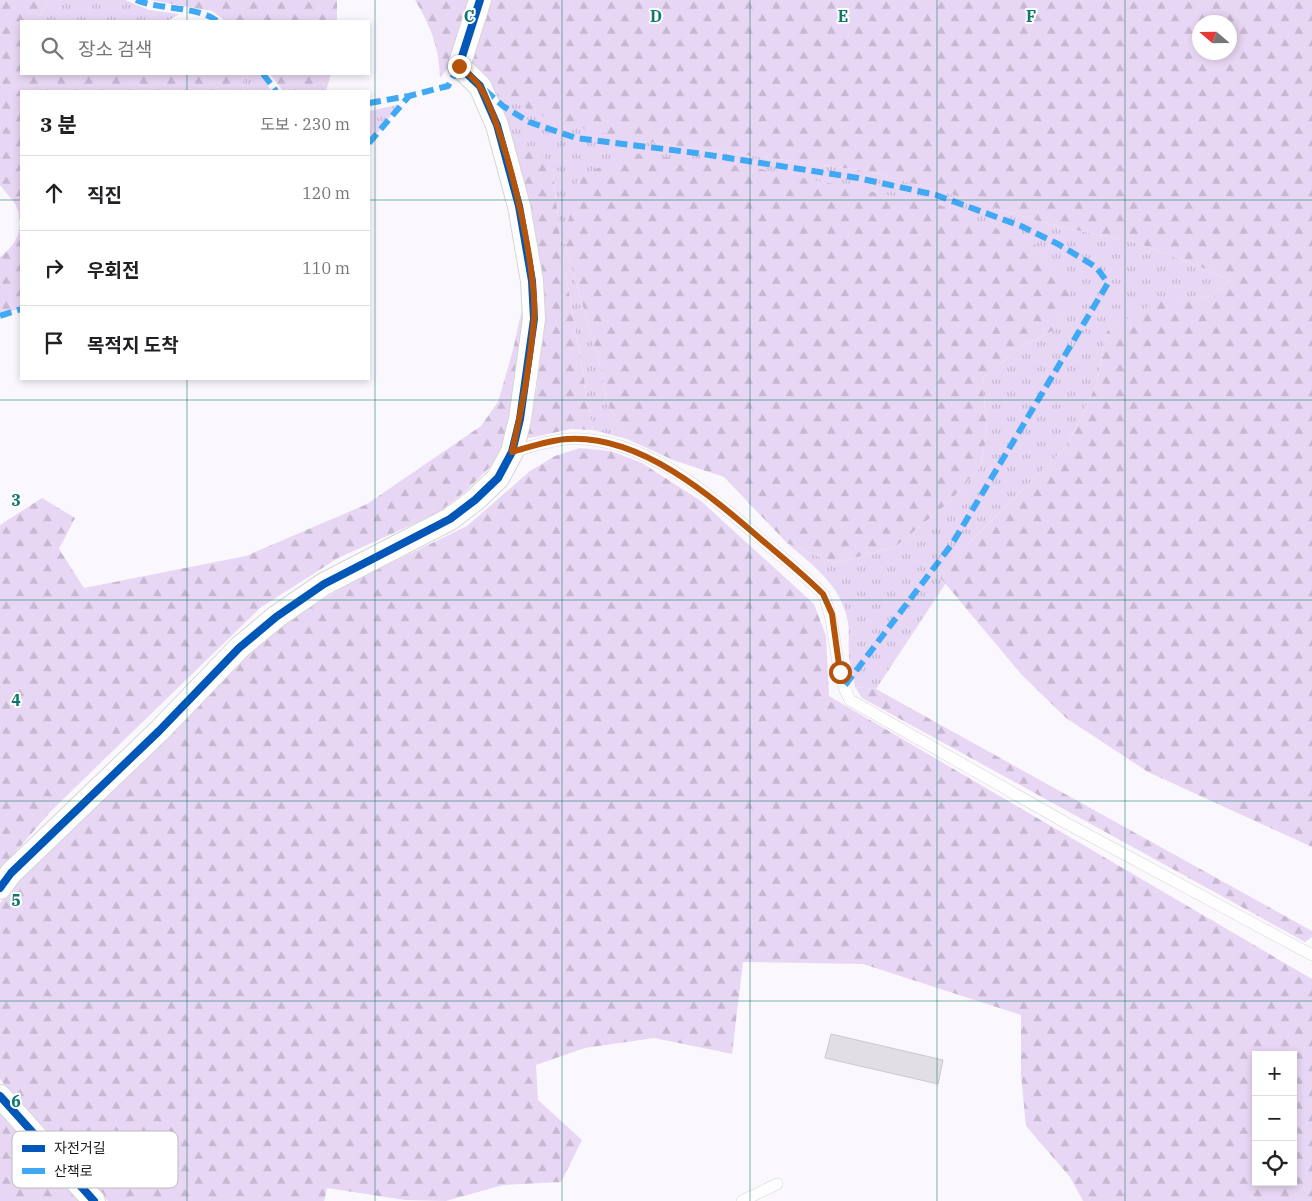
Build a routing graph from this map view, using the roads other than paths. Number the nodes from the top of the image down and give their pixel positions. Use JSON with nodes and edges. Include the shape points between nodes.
{"nodes":[{"id":1,"x":480,"y":0,"type":"edge"},
{"id":2,"x":512,"y":452,"type":"junction"},
{"id":3,"x":0,"y":888,"type":"edge"},
{"id":4,"x":1312,"y":955,"type":"edge"},
{"id":5,"x":0,"y":1096,"type":"edge"},
{"id":6,"x":31,"y":1131,"type":"edge"},
{"id":7,"x":777,"y":1184,"type":"dead end"},
{"id":8,"x":82,"y":1188,"type":"edge"},
{"id":9,"x":94,"y":1201,"type":"edge"},
{"id":10,"x":742,"y":1201,"type":"edge"}],
"edges":[{"from":1,"to":2,"type":"street","via":[[459,66],[480,86],[497,125],[519,206],[532,281],[534,318],[520,419]]},
{"from":2,"to":3,"type":"street","via":[[498,478],[450,519],[324,584],[276,617],[239,648],[159,731],[11,873]]},
{"from":2,"to":4,"type":"lane","via":[[567,439],[586,440],[608,443],[663,465],[720,503],[823,594],[832,614],[843,688],[850,700],[1066,823]]},
{"from":5,"to":6,"type":"street"},
{"from":7,"to":10,"type":"lane"},
{"from":8,"to":9,"type":"street"}]}
